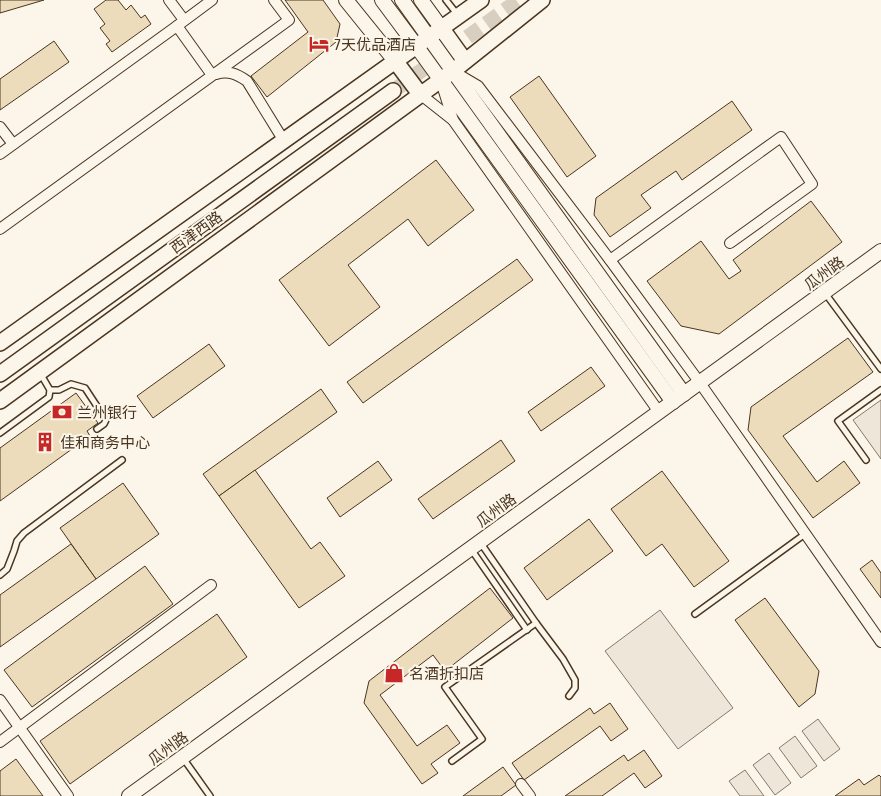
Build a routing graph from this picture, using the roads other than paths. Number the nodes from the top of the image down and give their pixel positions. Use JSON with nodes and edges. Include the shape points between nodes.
{"nodes":[{"id":1,"x":169,"y":0,"type":"edge"},
{"id":2,"x":212,"y":0,"type":"edge"},
{"id":3,"x":274,"y":0,"type":"edge"},
{"id":4,"x":346,"y":0,"type":"edge"},
{"id":5,"x":382,"y":0,"type":"edge"},
{"id":6,"x":402,"y":0,"type":"edge"},
{"id":7,"x":421,"y":0,"type":"edge"},
{"id":8,"x":446,"y":0,"type":"edge"},
{"id":9,"x":481,"y":0,"type":"edge"},
{"id":10,"x":542,"y":0,"type":"edge"},
{"id":11,"x":458,"y":17,"type":"junction"},
{"id":12,"x":180,"y":23,"type":"junction"},
{"id":13,"x":430,"y":38,"type":"junction"},
{"id":14,"x":465,"y":61,"type":"junction"},
{"id":15,"x":396,"y":62,"type":"junction"},
{"id":16,"x":212,"y":75,"type":"junction"},
{"id":17,"x":447,"y":75,"type":"junction"},
{"id":18,"x":420,"y":94,"type":"junction"},
{"id":19,"x":453,"y":120,"type":"junction"},
{"id":20,"x":0,"y":127,"type":"edge"},
{"id":21,"x":284,"y":141,"type":"junction"},
{"id":22,"x":13,"y":144,"type":"junction"},
{"id":23,"x":0,"y":154,"type":"edge"},
{"id":24,"x":0,"y":229,"type":"edge"},
{"id":25,"x":730,"y":243,"type":"dead end"},
{"id":26,"x":881,"y":252,"type":"edge"},
{"id":27,"x":610,"y":260,"type":"junction"},
{"id":28,"x":824,"y":292,"type":"junction"},
{"id":29,"x":0,"y":343,"type":"edge"},
{"id":30,"x":0,"y":362,"type":"edge"},
{"id":31,"x":881,"y":369,"type":"edge"},
{"id":32,"x":39,"y":372,"type":"junction"},
{"id":33,"x":0,"y":374,"type":"edge"},
{"id":34,"x":700,"y":382,"type":"junction"},
{"id":35,"x":50,"y":390,"type":"junction"},
{"id":36,"x":881,"y":390,"type":"edge"},
{"id":37,"x":678,"y":398,"type":"junction"},
{"id":38,"x":0,"y":401,"type":"edge"},
{"id":39,"x":659,"y":412,"type":"junction"},
{"id":40,"x":97,"y":429,"type":"dead end"},
{"id":41,"x":0,"y":433,"type":"edge"},
{"id":42,"x":122,"y":460,"type":"dead end"},
{"id":43,"x":866,"y":460,"type":"dead end"},
{"id":44,"x":806,"y":534,"type":"junction"},
{"id":45,"x":475,"y":545,"type":"junction"},
{"id":46,"x":0,"y":575,"type":"edge"},
{"id":47,"x":211,"y":585,"type":"dead end"},
{"id":48,"x":695,"y":614,"type":"dead end"},
{"id":49,"x":536,"y":623,"type":"junction"},
{"id":50,"x":527,"y":630,"type":"junction"},
{"id":51,"x":881,"y":642,"type":"edge"},
{"id":52,"x":569,"y":696,"type":"dead end"},
{"id":53,"x":0,"y":700,"type":"edge"},
{"id":54,"x":19,"y":728,"type":"junction"},
{"id":55,"x":0,"y":742,"type":"edge"},
{"id":56,"x":182,"y":757,"type":"junction"},
{"id":57,"x":452,"y":761,"type":"dead end"},
{"id":58,"x":521,"y":784,"type":"dead end"},
{"id":59,"x":68,"y":796,"type":"edge"},
{"id":60,"x":129,"y":796,"type":"edge"},
{"id":61,"x":210,"y":796,"type":"edge"},
{"id":62,"x":530,"y":796,"type":"edge"}],
"edges":[{"from":1,"to":12,"type":"street"},
{"from":2,"to":12,"type":"street"},
{"from":3,"to":16,"type":"street","via":[[288,20]]},
{"from":4,"to":15,"type":"street"},
{"from":5,"to":13,"type":"street"},
{"from":6,"to":13,"type":"street"},
{"from":7,"to":13,"type":"street"},
{"from":8,"to":11,"type":"lane"},
{"from":9,"to":11,"type":"main road"},
{"from":10,"to":14,"type":"main road"},
{"from":11,"to":13,"type":"main road"},
{"from":12,"to":16,"type":"street"},
{"from":12,"to":22,"type":"street"},
{"from":13,"to":14,"type":"main road"},
{"from":13,"to":15,"type":"main road"},
{"from":13,"to":17,"type":"street"},
{"from":14,"to":17,"type":"main road"},
{"from":15,"to":18,"type":"main road"},
{"from":15,"to":21,"type":"main road"},
{"from":16,"to":21,"type":"street","via":[[231,72],[247,81]]},
{"from":16,"to":24,"type":"street"},
{"from":17,"to":18,"type":"main road"},
{"from":17,"to":19,"type":"street"},
{"from":17,"to":27,"type":"street","via":[[478,86]]},
{"from":17,"to":37,"type":"street"},
{"from":18,"to":19,"type":"street"},
{"from":18,"to":32,"type":"main road"},
{"from":19,"to":39,"type":"street"},
{"from":20,"to":22,"type":"street"},
{"from":21,"to":29,"type":"main road"},
{"from":22,"to":23,"type":"street"},
{"from":25,"to":27,"type":"street","via":[[812,184],[781,137]]},
{"from":26,"to":28,"type":"street","name":"瓜州路"},
{"from":27,"to":34,"type":"street"},
{"from":28,"to":31,"type":"lane"},
{"from":28,"to":34,"type":"street","name":"瓜州路"},
{"from":30,"to":33,"type":"main road","name":"西津西路","via":[[390,87]]},
{"from":32,"to":35,"type":"lane"},
{"from":32,"to":38,"type":"main road"},
{"from":34,"to":37,"type":"street","name":"瓜州路"},
{"from":34,"to":44,"type":"street"},
{"from":35,"to":40,"type":"lane","via":[[71,384],[85,388],[106,420]]},
{"from":35,"to":41,"type":"lane","via":[[49,397]]},
{"from":36,"to":43,"type":"lane","via":[[838,421]]},
{"from":37,"to":39,"type":"street","name":"瓜州路"},
{"from":39,"to":45,"type":"street","name":"瓜州路"},
{"from":42,"to":46,"type":"lane","via":[[24,533],[17,541],[7,570]]},
{"from":44,"to":48,"type":"lane"},
{"from":44,"to":51,"type":"street"},
{"from":45,"to":49,"type":"lane"},
{"from":45,"to":50,"type":"lane"},
{"from":45,"to":56,"type":"street","name":"瓜州路"},
{"from":47,"to":54,"type":"street"},
{"from":49,"to":50,"type":"lane"},
{"from":49,"to":52,"type":"lane","via":[[575,680],[575,688]]},
{"from":50,"to":57,"type":"lane","via":[[446,687],[482,739]]},
{"from":53,"to":54,"type":"street"},
{"from":54,"to":55,"type":"street"},
{"from":54,"to":59,"type":"street"},
{"from":56,"to":60,"type":"street","name":"瓜州路"},
{"from":56,"to":61,"type":"lane"},
{"from":58,"to":62,"type":"street"}]}
